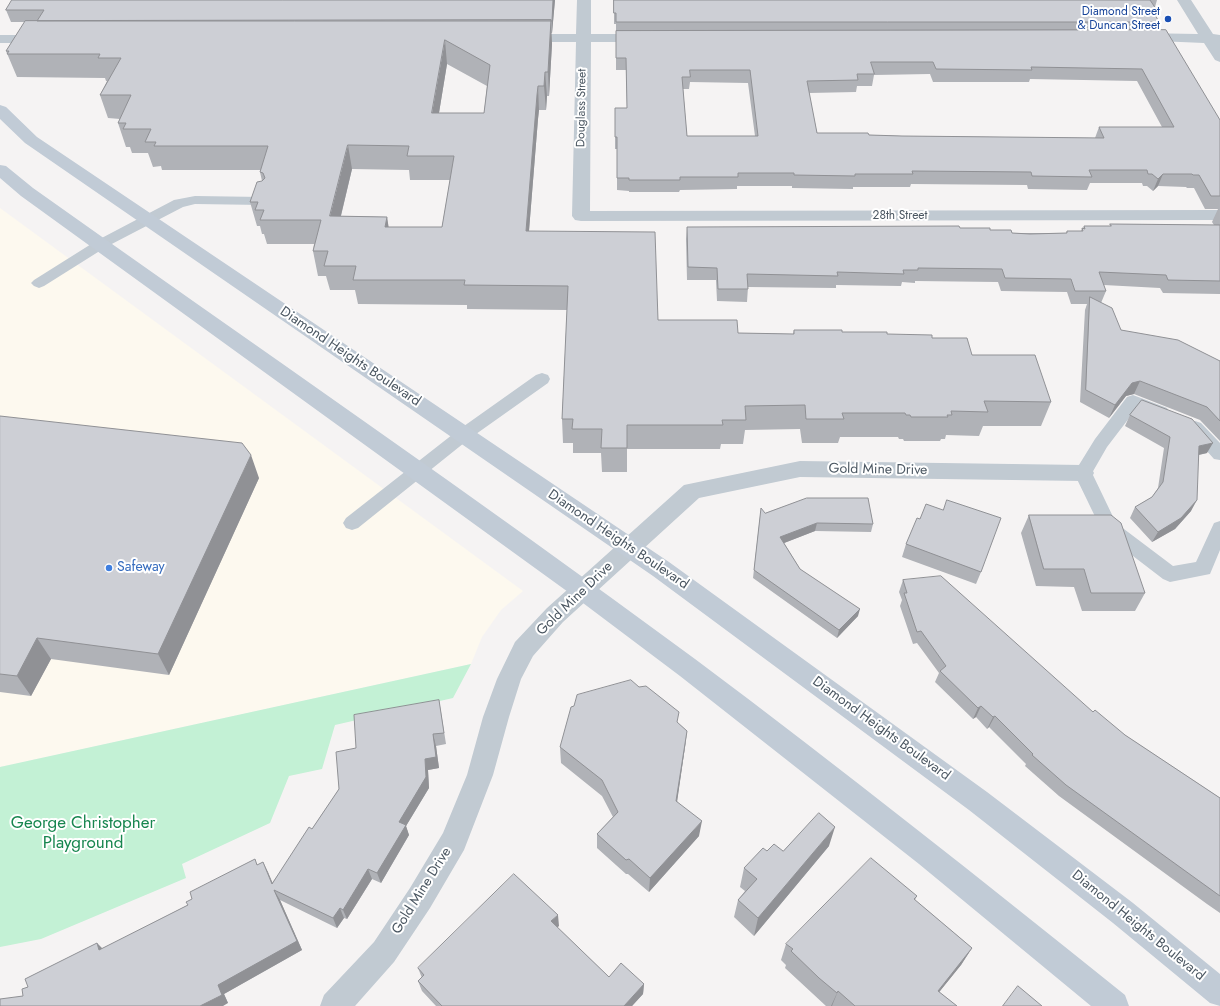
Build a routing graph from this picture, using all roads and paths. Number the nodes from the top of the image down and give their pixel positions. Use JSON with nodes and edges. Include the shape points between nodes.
{"nodes":[{"id":1,"x":584,"y":0,"type":"edge"},
{"id":2,"x":1184,"y":0,"type":"edge"},
{"id":3,"x":1127,"y":37,"type":"edge"},
{"id":4,"x":505,"y":38,"type":"edge"},
{"id":5,"x":583,"y":38,"type":"junction"},
{"id":6,"x":658,"y":38,"type":"edge"},
{"id":7,"x":0,"y":39,"type":"edge"},
{"id":8,"x":56,"y":39,"type":"edge"},
{"id":9,"x":1215,"y":39,"type":"edge"},
{"id":10,"x":1220,"y":57,"type":"edge"},
{"id":11,"x":0,"y":110,"type":"edge"},
{"id":12,"x":0,"y":170,"type":"edge"},
{"id":13,"x":263,"y":201,"type":"edge"},
{"id":14,"x":1220,"y":215,"type":"edge"},
{"id":15,"x":581,"y":216,"type":"joint"},
{"id":16,"x":147,"y":219,"type":"junction"},
{"id":17,"x":100,"y":244,"type":"junction"},
{"id":18,"x":39,"y":283,"type":"dead end"},
{"id":19,"x":542,"y":379,"type":"dead end"},
{"id":20,"x":463,"y":435,"type":"junction"},
{"id":21,"x":1220,"y":454,"type":"edge"},
{"id":22,"x":418,"y":472,"type":"junction"},
{"id":23,"x":1083,"y":473,"type":"junction"},
{"id":24,"x":352,"y":522,"type":"dead end"},
{"id":25,"x":1220,"y":528,"type":"edge"},
{"id":26,"x":629,"y":548,"type":"junction"},
{"id":27,"x":582,"y":590,"type":"junction"},
{"id":28,"x":1220,"y":993,"type":"edge"},
{"id":29,"x":337,"y":1006,"type":"edge"},
{"id":30,"x":1114,"y":1006,"type":"edge"}],
"edges":[{"from":1,"to":5,"type":"street","name":"Douglass Street"},
{"from":2,"to":9,"type":"street"},
{"from":3,"to":9,"type":"street"},
{"from":4,"to":5,"type":"street"},
{"from":5,"to":6,"type":"street"},
{"from":5,"to":15,"type":"street","name":"Douglass Street"},
{"from":7,"to":8,"type":"street"},
{"from":9,"to":10,"type":"street"},
{"from":11,"to":16,"type":"main road","name":"Diamond Heights Boulevard","via":[[31,140]]},
{"from":12,"to":17,"type":"main road"},
{"from":13,"to":16,"type":"lane","via":[[188,200]]},
{"from":14,"to":15,"type":"street","name":"28th Street"},
{"from":16,"to":17,"type":"lane"},
{"from":16,"to":20,"type":"main road","name":"Diamond Heights Boulevard"},
{"from":17,"to":18,"type":"lane"},
{"from":17,"to":22,"type":"main road"},
{"from":19,"to":20,"type":"lane"},
{"from":20,"to":22,"type":"lane"},
{"from":20,"to":26,"type":"main road","name":"Diamond Heights Boulevard"},
{"from":21,"to":23,"type":"lane","via":[[1193,425],[1133,400],[1101,443]]},
{"from":22,"to":24,"type":"lane"},
{"from":22,"to":27,"type":"main road"},
{"from":23,"to":25,"type":"lane","via":[[1109,528],[1170,574],[1203,569]]},
{"from":23,"to":26,"type":"street","name":"Gold Mine Drive","via":[[800,469],[692,490]]},
{"from":26,"to":27,"type":"street","name":"Gold Mine Drive"},
{"from":26,"to":28,"type":"main road","name":"Diamond Heights Boulevard","via":[[727,616],[978,800],[1123,913]]},
{"from":27,"to":29,"type":"street","name":"Gold Mine Drive","via":[[524,649],[509,679],[480,775],[454,841],[384,952]]},
{"from":27,"to":30,"type":"main road","via":[[806,758]]}]}
